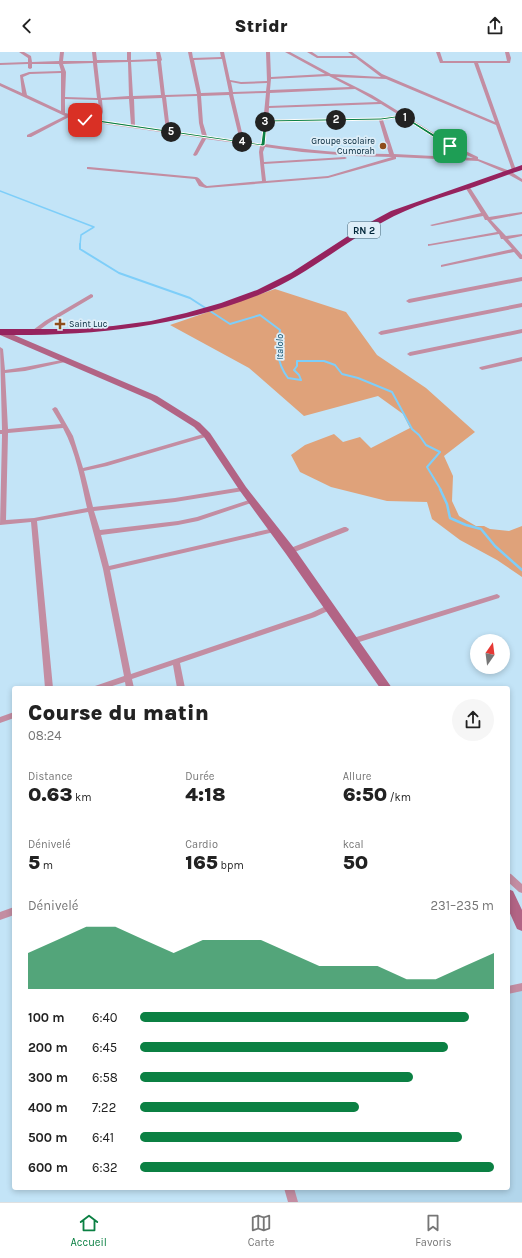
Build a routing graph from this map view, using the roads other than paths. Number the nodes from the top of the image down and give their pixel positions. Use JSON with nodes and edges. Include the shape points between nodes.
{"nodes":[{"id":1,"x":21,"y":52,"type":"edge"},
{"id":2,"x":62,"y":52,"type":"edge"},
{"id":3,"x":94,"y":52,"type":"edge"},
{"id":4,"x":129,"y":52,"type":"edge"},
{"id":5,"x":158,"y":52,"type":"edge"},
{"id":6,"x":190,"y":52,"type":"edge"},
{"id":7,"x":222,"y":52,"type":"edge"},
{"id":8,"x":268,"y":52,"type":"edge"},
{"id":9,"x":287,"y":52,"type":"edge"},
{"id":10,"x":309,"y":52,"type":"edge"},
{"id":11,"x":350,"y":52,"type":"edge"},
{"id":12,"x":438,"y":52,"type":"edge"},
{"id":13,"x":507,"y":52,"type":"edge"},
{"id":14,"x":357,"y":57,"type":"junction"},
{"id":15,"x":223,"y":58,"type":"junction"},
{"id":16,"x":191,"y":59,"type":"junction"},
{"id":17,"x":160,"y":60,"type":"junction"},
{"id":18,"x":131,"y":61,"type":"junction"},
{"id":19,"x":61,"y":63,"type":"junction"},
{"id":20,"x":96,"y":63,"type":"junction"},
{"id":21,"x":476,"y":63,"type":"junction"},
{"id":22,"x":0,"y":64,"type":"edge"},
{"id":23,"x":30,"y":64,"type":"junction"},
{"id":24,"x":64,"y":72,"type":"junction"},
{"id":25,"x":30,"y":73,"type":"junction"},
{"id":26,"x":330,"y":75,"type":"junction"},
{"id":27,"x":387,"y":78,"type":"junction"},
{"id":28,"x":269,"y":80,"type":"junction"},
{"id":29,"x":229,"y":81,"type":"junction"},
{"id":30,"x":0,"y":84,"type":"edge"},
{"id":31,"x":355,"y":88,"type":"junction"},
{"id":32,"x":268,"y":92,"type":"junction"},
{"id":33,"x":232,"y":93,"type":"junction"},
{"id":34,"x":198,"y":95,"type":"junction"},
{"id":35,"x":25,"y":96,"type":"junction"},
{"id":36,"x":131,"y":97,"type":"junction"},
{"id":37,"x":164,"y":97,"type":"junction"},
{"id":38,"x":64,"y":98,"type":"junction"},
{"id":39,"x":99,"y":99,"type":"junction"},
{"id":40,"x":383,"y":103,"type":"junction"},
{"id":41,"x":266,"y":107,"type":"junction"},
{"id":42,"x":63,"y":113,"type":"junction"},
{"id":43,"x":69,"y":115,"type":"junction"},
{"id":44,"x":403,"y":116,"type":"junction"},
{"id":45,"x":381,"y":119,"type":"junction"},
{"id":46,"x":266,"y":121,"type":"junction"},
{"id":47,"x":98,"y":122,"type":"junction"},
{"id":48,"x":496,"y":124,"type":"junction"},
{"id":49,"x":133,"y":127,"type":"junction"},
{"id":50,"x":168,"y":132,"type":"junction"},
{"id":51,"x":29,"y":136,"type":"dead end"},
{"id":52,"x":205,"y":137,"type":"junction"},
{"id":53,"x":242,"y":142,"type":"junction"},
{"id":54,"x":263,"y":145,"type":"junction"},
{"id":55,"x":195,"y":155,"type":"dead end"},
{"id":56,"x":353,"y":155,"type":"junction"},
{"id":57,"x":392,"y":156,"type":"junction"},
{"id":58,"x":401,"y":156,"type":"junction"},
{"id":59,"x":479,"y":160,"type":"junction"},
{"id":60,"x":263,"y":163,"type":"junction"},
{"id":61,"x":89,"y":168,"type":"dead end"},
{"id":62,"x":517,"y":172,"type":"edge"},
{"id":63,"x":522,"y":181,"type":"edge"},
{"id":64,"x":264,"y":182,"type":"junction"},
{"id":65,"x":467,"y":187,"type":"junction"},
{"id":66,"x":522,"y":213,"type":"edge"},
{"id":67,"x":484,"y":214,"type":"junction"},
{"id":68,"x":487,"y":219,"type":"junction"},
{"id":69,"x":432,"y":225,"type":"dead end"},
{"id":70,"x":522,"y":235,"type":"edge"},
{"id":71,"x":501,"y":236,"type":"junction"},
{"id":72,"x":430,"y":245,"type":"dead end"},
{"id":73,"x":514,"y":250,"type":"junction"},
{"id":74,"x":522,"y":258,"type":"edge"},
{"id":75,"x":443,"y":266,"type":"dead end"},
{"id":76,"x":522,"y":279,"type":"edge"},
{"id":77,"x":91,"y":296,"type":"dead end"},
{"id":78,"x":409,"y":300,"type":"dead end"},
{"id":79,"x":522,"y":305,"type":"edge"},
{"id":80,"x":522,"y":331,"type":"edge"},
{"id":81,"x":0,"y":332,"type":"edge"},
{"id":82,"x":32,"y":333,"type":"junction"},
{"id":83,"x":381,"y":333,"type":"dead end"},
{"id":84,"x":0,"y":349,"type":"edge"},
{"id":85,"x":410,"y":354,"type":"dead end"},
{"id":86,"x":522,"y":359,"type":"edge"},
{"id":87,"x":65,"y":360,"type":"junction"},
{"id":88,"x":482,"y":368,"type":"dead end"},
{"id":89,"x":2,"y":372,"type":"edge"},
{"id":90,"x":55,"y":409,"type":"dead end"},
{"id":91,"x":64,"y":426,"type":"junction"},
{"id":92,"x":2,"y":432,"type":"edge"},
{"id":93,"x":207,"y":435,"type":"junction"},
{"id":94,"x":81,"y":470,"type":"junction"},
{"id":95,"x":243,"y":489,"type":"junction"},
{"id":96,"x":252,"y":501,"type":"junction"},
{"id":97,"x":91,"y":509,"type":"junction"},
{"id":98,"x":34,"y":520,"type":"junction"},
{"id":99,"x":2,"y":523,"type":"edge"},
{"id":100,"x":346,"y":529,"type":"dead end"},
{"id":101,"x":274,"y":530,"type":"junction"},
{"id":102,"x":97,"y":533,"type":"junction"},
{"id":103,"x":290,"y":550,"type":"junction"},
{"id":104,"x":106,"y":569,"type":"junction"},
{"id":105,"x":497,"y":596,"type":"dead end"},
{"id":106,"x":330,"y":607,"type":"junction"},
{"id":107,"x":353,"y":640,"type":"junction"},
{"id":108,"x":176,"y":661,"type":"junction"},
{"id":109,"x":129,"y":678,"type":"junction"},
{"id":110,"x":49,"y":686,"type":"edge"},
{"id":111,"x":104,"y":686,"type":"edge"},
{"id":112,"x":130,"y":686,"type":"edge"},
{"id":113,"x":181,"y":686,"type":"edge"},
{"id":114,"x":385,"y":686,"type":"edge"},
{"id":115,"x":12,"y":717,"type":"edge"},
{"id":116,"x":0,"y":720,"type":"edge"},
{"id":117,"x":510,"y":878,"type":"edge"},
{"id":118,"x":522,"y":889,"type":"edge"},
{"id":119,"x":510,"y":899,"type":"edge"},
{"id":120,"x":12,"y":912,"type":"edge"},
{"id":121,"x":0,"y":916,"type":"edge"},
{"id":122,"x":522,"y":925,"type":"edge"},
{"id":123,"x":522,"y":987,"type":"edge"},
{"id":124,"x":510,"y":990,"type":"edge"},
{"id":125,"x":290,"y":1190,"type":"edge"},
{"id":126,"x":293,"y":1202,"type":"edge"}],
"edges":[{"from":1,"to":23,"type":"street","via":[[30,57]]},
{"from":2,"to":19,"type":"street"},
{"from":3,"to":20,"type":"street"},
{"from":4,"to":18,"type":"street"},
{"from":5,"to":17,"type":"street"},
{"from":6,"to":16,"type":"street"},
{"from":7,"to":15,"type":"street"},
{"from":8,"to":28,"type":"street"},
{"from":9,"to":26,"type":"street"},
{"from":10,"to":14,"type":"street","via":[[317,57]]},
{"from":11,"to":14,"type":"street"},
{"from":12,"to":21,"type":"street","via":[[442,62]]},
{"from":13,"to":21,"type":"street","via":[[509,62]]},
{"from":14,"to":27,"type":"street"},
{"from":15,"to":16,"type":"street"},
{"from":15,"to":29,"type":"street"},
{"from":16,"to":34,"type":"street"},
{"from":17,"to":18,"type":"street"},
{"from":17,"to":37,"type":"street"},
{"from":18,"to":20,"type":"street"},
{"from":18,"to":36,"type":"street"},
{"from":19,"to":20,"type":"street"},
{"from":19,"to":23,"type":"street"},
{"from":19,"to":24,"type":"street"},
{"from":20,"to":39,"type":"street"},
{"from":21,"to":48,"type":"street"},
{"from":22,"to":23,"type":"street"},
{"from":23,"to":25,"type":"street"},
{"from":24,"to":25,"type":"street"},
{"from":24,"to":38,"type":"street"},
{"from":25,"to":35,"type":"street","via":[[22,76]]},
{"from":26,"to":27,"type":"street"},
{"from":26,"to":28,"type":"street"},
{"from":26,"to":31,"type":"street"},
{"from":27,"to":48,"type":"street"},
{"from":28,"to":29,"type":"street","via":[[241,83]]},
{"from":28,"to":32,"type":"street"},
{"from":29,"to":33,"type":"street"},
{"from":30,"to":35,"type":"street"},
{"from":31,"to":32,"type":"street"},
{"from":31,"to":40,"type":"street"},
{"from":32,"to":33,"type":"street"},
{"from":32,"to":41,"type":"street"},
{"from":33,"to":34,"type":"street"},
{"from":33,"to":53,"type":"street"},
{"from":34,"to":37,"type":"street"},
{"from":34,"to":52,"type":"street"},
{"from":35,"to":42,"type":"street"},
{"from":36,"to":37,"type":"street"},
{"from":36,"to":39,"type":"street"},
{"from":36,"to":49,"type":"street"},
{"from":37,"to":50,"type":"street"},
{"from":38,"to":39,"type":"street"},
{"from":38,"to":42,"type":"street"},
{"from":39,"to":47,"type":"street","via":[[101,112]]},
{"from":40,"to":41,"type":"street"},
{"from":40,"to":44,"type":"street"},
{"from":41,"to":46,"type":"street"},
{"from":42,"to":43,"type":"street"},
{"from":43,"to":47,"type":"street"},
{"from":43,"to":51,"type":"street"},
{"from":44,"to":45,"type":"street"},
{"from":44,"to":59,"type":"street","via":[[450,146]]},
{"from":45,"to":46,"type":"street"},
{"from":45,"to":57,"type":"street"},
{"from":46,"to":54,"type":"street"},
{"from":47,"to":49,"type":"street"},
{"from":48,"to":62,"type":"street"},
{"from":49,"to":50,"type":"street"},
{"from":50,"to":52,"type":"street"},
{"from":52,"to":53,"type":"street"},
{"from":52,"to":55,"type":"street"},
{"from":53,"to":54,"type":"street"},
{"from":54,"to":56,"type":"street"},
{"from":54,"to":60,"type":"street"},
{"from":56,"to":57,"type":"street"},
{"from":56,"to":60,"type":"street","via":[[349,158]]},
{"from":57,"to":58,"type":"street"},
{"from":58,"to":59,"type":"street"},
{"from":58,"to":64,"type":"street","via":[[311,182],[304,179]]},
{"from":59,"to":62,"type":"street"},
{"from":60,"to":64,"type":"street"},
{"from":61,"to":64,"type":"street","via":[[192,178],[198,179],[203,187]]},
{"from":62,"to":63,"type":"street"},
{"from":62,"to":65,"type":"highway","number":"RN 2"},
{"from":65,"to":67,"type":"street"},
{"from":65,"to":82,"type":"highway","number":"RN 2","via":[[388,216],[295,275],[214,308],[118,329]]},
{"from":66,"to":68,"type":"street"},
{"from":67,"to":68,"type":"street"},
{"from":67,"to":69,"type":"street"},
{"from":68,"to":71,"type":"street"},
{"from":70,"to":71,"type":"street"},
{"from":71,"to":72,"type":"street"},
{"from":71,"to":73,"type":"street"},
{"from":73,"to":74,"type":"street"},
{"from":73,"to":75,"type":"street"},
{"from":76,"to":78,"type":"street"},
{"from":77,"to":82,"type":"street"},
{"from":79,"to":83,"type":"street"},
{"from":80,"to":85,"type":"street"},
{"from":81,"to":82,"type":"highway","number":"RN 2"},
{"from":81,"to":87,"type":"street"},
{"from":84,"to":89,"type":"street"},
{"from":86,"to":88,"type":"street"},
{"from":87,"to":89,"type":"street"},
{"from":87,"to":93,"type":"street","via":[[154,398],[184,416]]},
{"from":89,"to":92,"type":"street"},
{"from":90,"to":91,"type":"street"},
{"from":91,"to":92,"type":"street"},
{"from":91,"to":94,"type":"street"},
{"from":92,"to":99,"type":"street"},
{"from":93,"to":94,"type":"street"},
{"from":93,"to":95,"type":"street"},
{"from":94,"to":97,"type":"street"},
{"from":95,"to":96,"type":"street"},
{"from":95,"to":97,"type":"street","via":[[175,500]]},
{"from":96,"to":101,"type":"street"},
{"from":96,"to":102,"type":"street","via":[[178,523]]},
{"from":97,"to":98,"type":"street"},
{"from":97,"to":102,"type":"street"},
{"from":98,"to":99,"type":"street"},
{"from":98,"to":110,"type":"street"},
{"from":100,"to":103,"type":"street"},
{"from":101,"to":103,"type":"street"},
{"from":101,"to":104,"type":"street"},
{"from":102,"to":104,"type":"street"},
{"from":103,"to":106,"type":"street"},
{"from":104,"to":109,"type":"street"},
{"from":105,"to":107,"type":"street"},
{"from":106,"to":107,"type":"street"},
{"from":106,"to":108,"type":"street"},
{"from":107,"to":114,"type":"street"},
{"from":108,"to":109,"type":"street"},
{"from":108,"to":113,"type":"street"},
{"from":109,"to":111,"type":"street"},
{"from":109,"to":112,"type":"street"},
{"from":115,"to":116,"type":"street"},
{"from":117,"to":118,"type":"street"},
{"from":119,"to":122,"type":"street"},
{"from":120,"to":121,"type":"street"},
{"from":123,"to":124,"type":"street"},
{"from":125,"to":126,"type":"street"}]}
